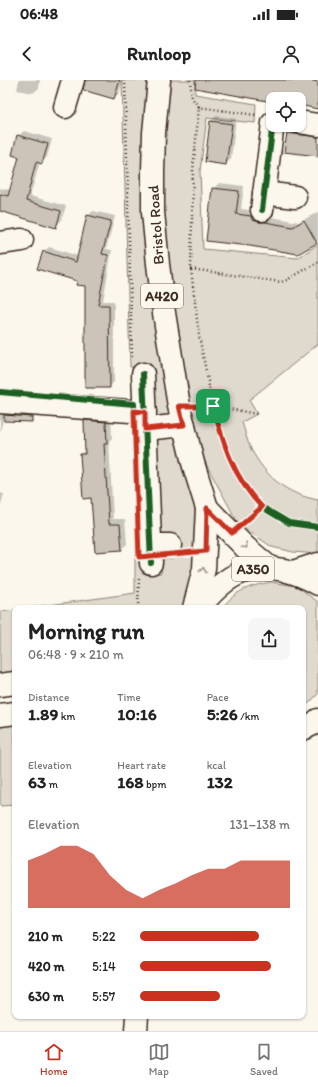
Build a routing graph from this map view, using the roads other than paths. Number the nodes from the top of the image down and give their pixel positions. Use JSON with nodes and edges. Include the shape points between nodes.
{"nodes":[{"id":1,"x":73,"y":80,"type":"edge"},
{"id":2,"x":159,"y":80,"type":"edge"},
{"id":3,"x":65,"y":107,"type":"dead end"},
{"id":4,"x":266,"y":119,"type":"edge"},
{"id":5,"x":306,"y":123,"type":"edge"},
{"id":6,"x":318,"y":125,"type":"edge"},
{"id":7,"x":295,"y":197,"type":"dead end"},
{"id":8,"x":22,"y":240,"type":"dead end"},
{"id":9,"x":0,"y":243,"type":"edge"},
{"id":10,"x":138,"y":369,"type":"road end"},
{"id":11,"x":0,"y":402,"type":"edge"},
{"id":12,"x":182,"y":416,"type":"junction"},
{"id":13,"x":145,"y":421,"type":"junction"},
{"id":14,"x":207,"y":508,"type":"junction"},
{"id":15,"x":153,"y":557,"type":"road end"},
{"id":16,"x":318,"y":564,"type":"edge"},
{"id":17,"x":270,"y":568,"type":"junction"},
{"id":18,"x":293,"y":572,"type":"junction"},
{"id":19,"x":318,"y":584,"type":"edge"},
{"id":20,"x":195,"y":605,"type":"edge"},
{"id":21,"x":201,"y":605,"type":"edge"},
{"id":22,"x":12,"y":683,"type":"edge"},
{"id":23,"x":0,"y":685,"type":"edge"},
{"id":24,"x":12,"y":713,"type":"edge"},
{"id":25,"x":0,"y":715,"type":"edge"},
{"id":26,"x":137,"y":1019,"type":"edge"},
{"id":27,"x":136,"y":1031,"type":"edge"}],
"edges":[{"from":1,"to":3,"type":"main road"},
{"from":2,"to":12,"type":"main road","name":"Bristol Road","number":"A420","via":[[154,133],[153,212],[164,313]]},
{"from":4,"to":7,"type":"main road","via":[[263,202]]},
{"from":5,"to":6,"type":"main road"},
{"from":8,"to":9,"type":"main road"},
{"from":10,"to":13,"type":"main road"},
{"from":11,"to":13,"type":"main road"},
{"from":12,"to":13,"type":"main road"},
{"from":12,"to":14,"type":"main road","name":"Bristol Road","number":"A420"},
{"from":13,"to":15,"type":"main road"},
{"from":14,"to":17,"type":"main road","name":"Bristol Road","number":"A420","one_way":true},
{"from":20,"to":14,"type":"main road","name":"Bristol Road","number":"A420","one_way":true,"via":[[204,569]]},
{"from":16,"to":18,"type":"main road"},
{"from":17,"to":18,"type":"main road","number":"A350"},
{"from":17,"to":21,"type":"main road","number":"A350","via":[[246,570],[212,592]]},
{"from":18,"to":19,"type":"main road","number":"A350"},
{"from":22,"to":23,"type":"main road"},
{"from":24,"to":25,"type":"main road"},
{"from":26,"to":27,"type":"main road"}]}
